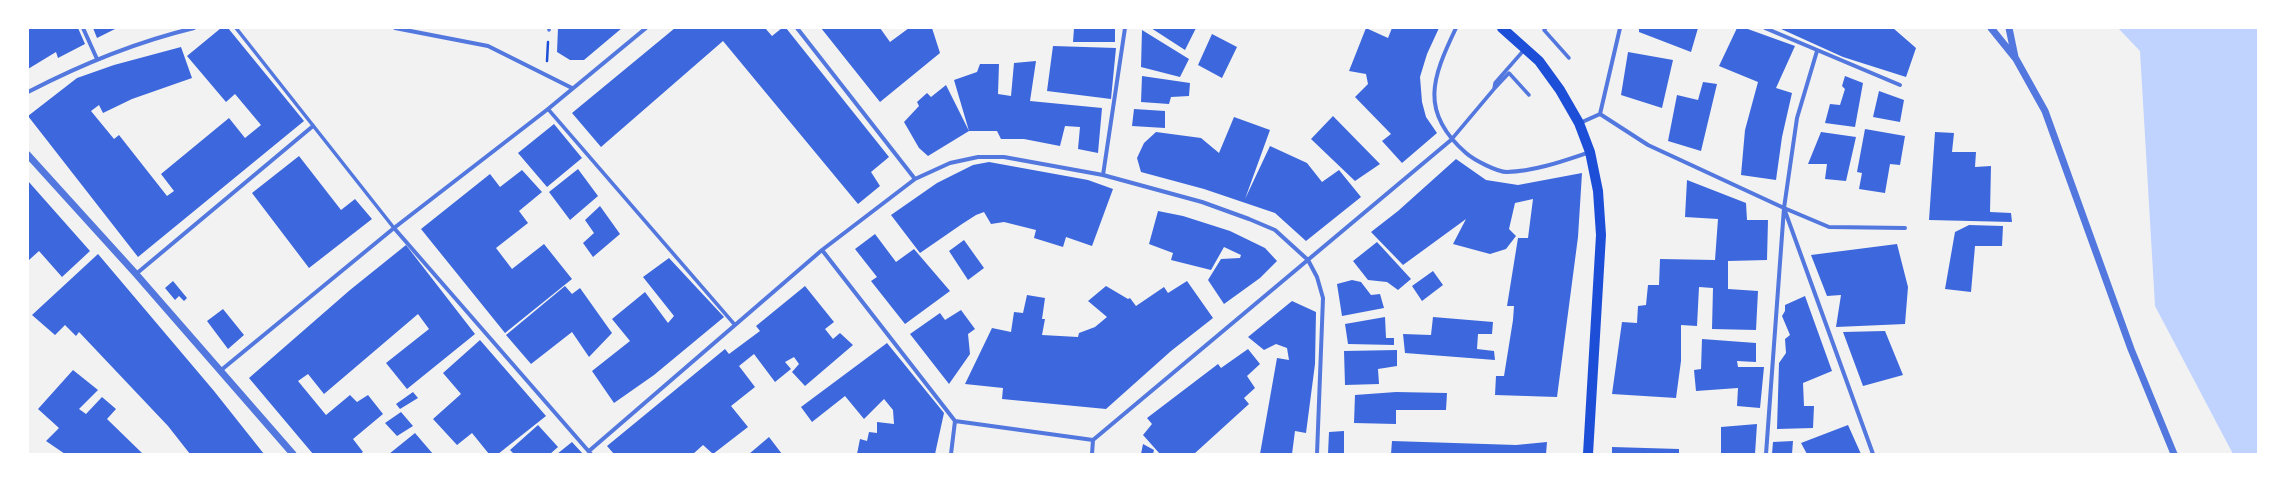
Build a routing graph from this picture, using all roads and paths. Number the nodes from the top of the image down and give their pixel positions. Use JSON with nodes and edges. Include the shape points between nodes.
{"nodes":[{"id":1,"x":83,"y":28,"type":"edge"},
{"id":2,"x":194,"y":28,"type":"edge"},
{"id":3,"x":236,"y":28,"type":"edge"},
{"id":4,"x":395,"y":28,"type":"edge"},
{"id":5,"x":646,"y":28,"type":"edge"},
{"id":6,"x":797,"y":28,"type":"edge"},
{"id":7,"x":1125,"y":28,"type":"edge"},
{"id":8,"x":1456,"y":28,"type":"edge"},
{"id":9,"x":1502,"y":28,"type":"edge"},
{"id":10,"x":1546,"y":28,"type":"edge"},
{"id":11,"x":1620,"y":28,"type":"edge"},
{"id":12,"x":1764,"y":28,"type":"edge"},
{"id":13,"x":1991,"y":28,"type":"edge"},
{"id":14,"x":2009,"y":28,"type":"edge"},
{"id":15,"x":1525,"y":48,"type":"junction"},
{"id":16,"x":1817,"y":51,"type":"junction"},
{"id":17,"x":1569,"y":58,"type":"dead end"},
{"id":18,"x":97,"y":59,"type":"junction"},
{"id":19,"x":2016,"y":59,"type":"junction"},
{"id":20,"x":1900,"y":85,"type":"dead end"},
{"id":21,"x":572,"y":88,"type":"junction"},
{"id":22,"x":1494,"y":89,"type":"junction"},
{"id":23,"x":28,"y":92,"type":"edge"},
{"id":24,"x":1529,"y":95,"type":"dead end"},
{"id":25,"x":548,"y":109,"type":"junction"},
{"id":26,"x":1600,"y":114,"type":"junction"},
{"id":27,"x":1580,"y":123,"type":"junction"},
{"id":28,"x":313,"y":126,"type":"junction"},
{"id":29,"x":1451,"y":140,"type":"junction"},
{"id":30,"x":1590,"y":152,"type":"junction"},
{"id":31,"x":28,"y":155,"type":"edge"},
{"id":32,"x":1103,"y":175,"type":"junction"},
{"id":33,"x":915,"y":179,"type":"junction"},
{"id":34,"x":1784,"y":208,"type":"junction"},
{"id":35,"x":394,"y":228,"type":"junction"},
{"id":36,"x":1905,"y":228,"type":"dead end"},
{"id":37,"x":822,"y":250,"type":"junction"},
{"id":38,"x":1308,"y":260,"type":"junction"},
{"id":39,"x":136,"y":274,"type":"junction"},
{"id":40,"x":735,"y":325,"type":"junction"},
{"id":41,"x":220,"y":371,"type":"junction"},
{"id":42,"x":956,"y":421,"type":"junction"},
{"id":43,"x":1093,"y":440,"type":"junction"},
{"id":44,"x":590,"y":452,"type":"edge"},
{"id":45,"x":293,"y":454,"type":"edge"},
{"id":46,"x":951,"y":454,"type":"edge"},
{"id":47,"x":1092,"y":454,"type":"edge"},
{"id":48,"x":1316,"y":454,"type":"edge"},
{"id":49,"x":1588,"y":454,"type":"edge"},
{"id":50,"x":1766,"y":454,"type":"edge"},
{"id":51,"x":1873,"y":454,"type":"edge"},
{"id":52,"x":2174,"y":454,"type":"edge"}],
"edges":[{"from":1,"to":18,"type":"street"},
{"from":2,"to":18,"type":"street","via":[[155,38]]},
{"from":3,"to":28,"type":"street"},
{"from":4,"to":21,"type":"street","via":[[488,46]]},
{"from":5,"to":21,"type":"street"},
{"from":6,"to":33,"type":"street"},
{"from":7,"to":32,"type":"street"},
{"from":8,"to":29,"type":"street","via":[[1436,76],[1434,107],[1441,125]]},
{"from":9,"to":15,"type":"main road"},
{"from":10,"to":17,"type":"street","via":[[1544,30]]},
{"from":11,"to":26,"type":"street"},
{"from":12,"to":16,"type":"street"},
{"from":13,"to":19,"type":"street"},
{"from":14,"to":19,"type":"street"},
{"from":15,"to":22,"type":"street","via":[[1495,83]]},
{"from":15,"to":27,"type":"main road","via":[[1539,61]]},
{"from":16,"to":20,"type":"street"},
{"from":16,"to":34,"type":"street","via":[[1797,118]]},
{"from":18,"to":23,"type":"street"},
{"from":19,"to":52,"type":"street","via":[[2045,111],[2131,349]]},
{"from":21,"to":25,"type":"street"},
{"from":22,"to":24,"type":"street","via":[[1510,73]]},
{"from":22,"to":29,"type":"street"},
{"from":25,"to":35,"type":"street"},
{"from":25,"to":40,"type":"street"},
{"from":26,"to":27,"type":"street"},
{"from":26,"to":34,"type":"street","via":[[1648,145]]},
{"from":27,"to":30,"type":"main road"},
{"from":28,"to":35,"type":"street"},
{"from":28,"to":39,"type":"street"},
{"from":29,"to":30,"type":"street","via":[[1474,160],[1505,172],[1535,169]]},
{"from":29,"to":38,"type":"street"},
{"from":30,"to":49,"type":"main road","via":[[1598,191],[1601,235]]},
{"from":31,"to":39,"type":"street"},
{"from":32,"to":33,"type":"street","via":[[1004,157],[978,157],[950,163]]},
{"from":32,"to":38,"type":"street","via":[[1202,202],[1249,219],[1275,230]]},
{"from":33,"to":37,"type":"street"},
{"from":34,"to":36,"type":"street","via":[[1829,227]]},
{"from":34,"to":50,"type":"street"},
{"from":34,"to":51,"type":"street"},
{"from":35,"to":41,"type":"street"},
{"from":35,"to":44,"type":"street"},
{"from":37,"to":40,"type":"street"},
{"from":37,"to":42,"type":"street"},
{"from":38,"to":43,"type":"street"},
{"from":38,"to":48,"type":"street","via":[[1317,277],[1323,298]]},
{"from":39,"to":41,"type":"street"},
{"from":40,"to":44,"type":"street"},
{"from":41,"to":45,"type":"street"},
{"from":42,"to":43,"type":"street"},
{"from":42,"to":46,"type":"street"},
{"from":43,"to":47,"type":"street"}]}
